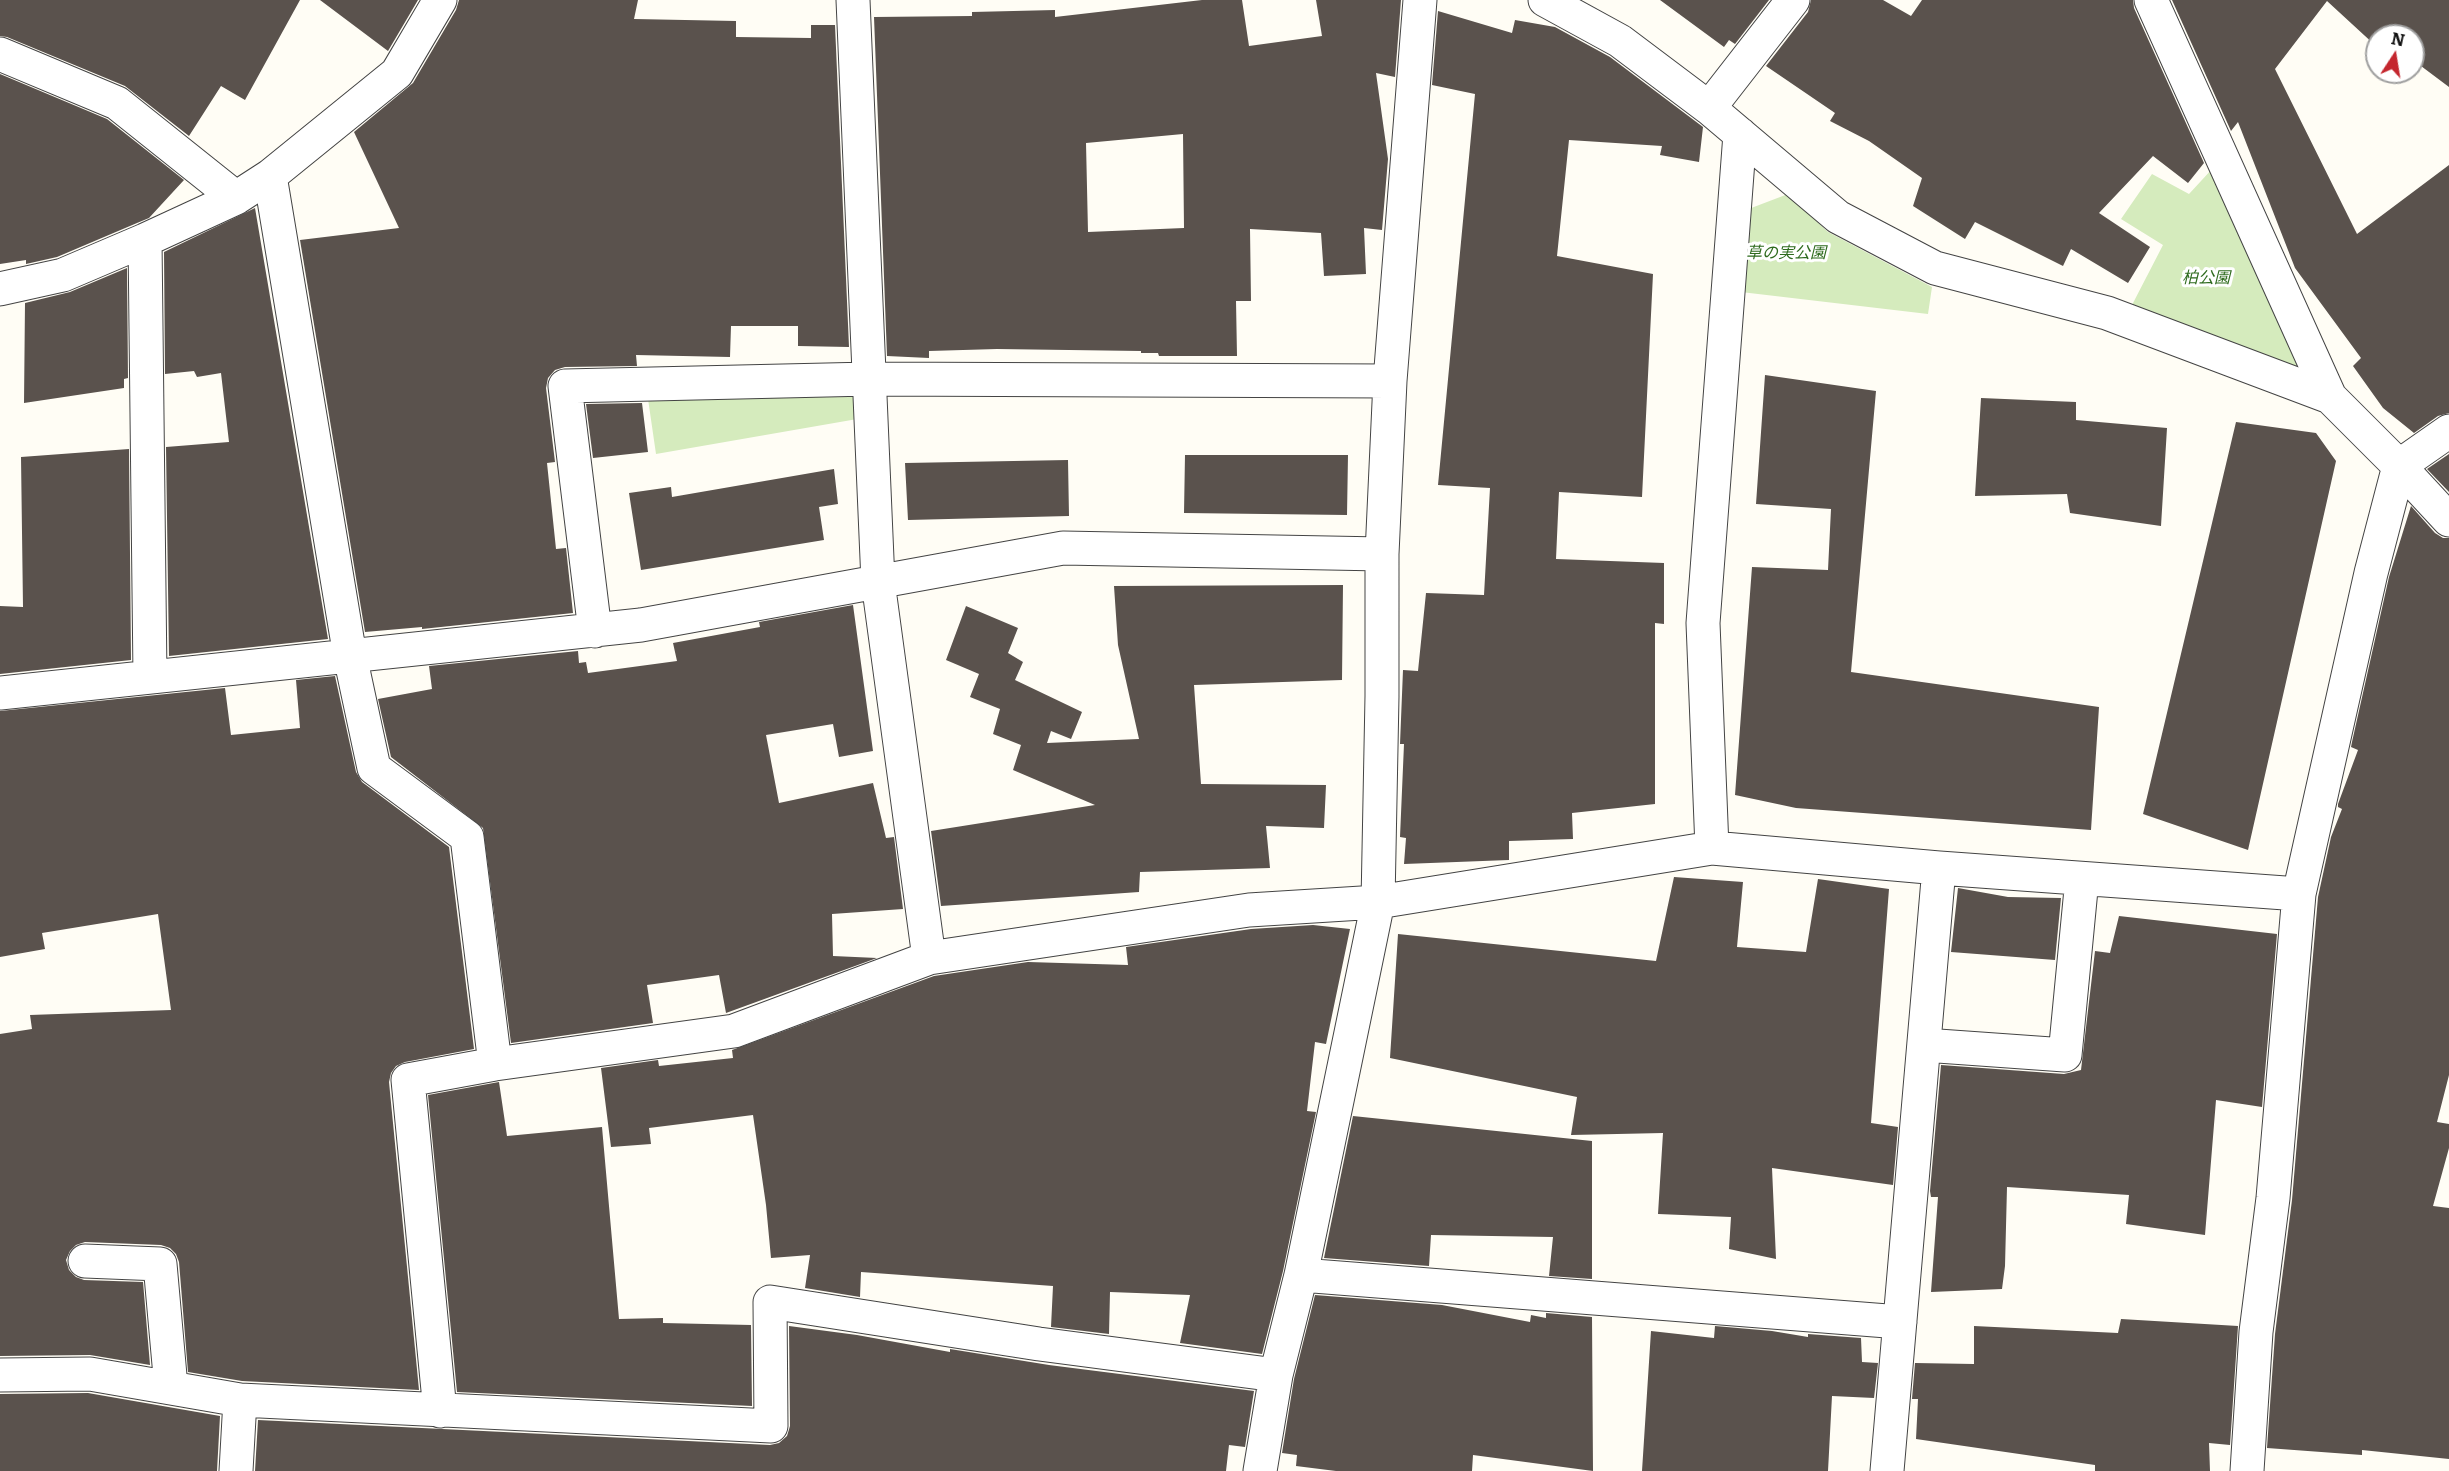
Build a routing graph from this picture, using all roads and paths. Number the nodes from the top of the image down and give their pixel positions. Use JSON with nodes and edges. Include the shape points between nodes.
{"nodes":[{"id":1,"x":440,"y":0,"type":"edge"},
{"id":2,"x":843,"y":0,"type":"edge"},
{"id":3,"x":853,"y":0,"type":"edge"},
{"id":4,"x":875,"y":0,"type":"edge"},
{"id":5,"x":1420,"y":0,"type":"edge"},
{"id":6,"x":1545,"y":0,"type":"edge"},
{"id":7,"x":1794,"y":0,"type":"edge"},
{"id":8,"x":2151,"y":0,"type":"edge"},
{"id":9,"x":0,"y":54,"type":"edge"},
{"id":10,"x":1709,"y":108,"type":"junction"},
{"id":11,"x":1740,"y":134,"type":"junction"},
{"id":12,"x":270,"y":176,"type":"junction"},
{"id":13,"x":236,"y":198,"type":"junction"},
{"id":14,"x":145,"y":240,"type":"junction"},
{"id":15,"x":0,"y":289,"type":"edge"},
{"id":16,"x":870,"y":379,"type":"junction"},
{"id":17,"x":1390,"y":381,"type":"junction"},
{"id":18,"x":2330,"y":397,"type":"junction"},
{"id":19,"x":2449,"y":431,"type":"edge"},
{"id":20,"x":2399,"y":466,"type":"junction"},
{"id":21,"x":2449,"y":520,"type":"edge"},
{"id":22,"x":1382,"y":554,"type":"junction"},
{"id":23,"x":878,"y":582,"type":"junction"},
{"id":24,"x":595,"y":631,"type":"junction"},
{"id":25,"x":350,"y":657,"type":"junction"},
{"id":26,"x":150,"y":677,"type":"junction"},
{"id":27,"x":0,"y":693,"type":"edge"},
{"id":28,"x":1712,"y":848,"type":"junction"},
{"id":29,"x":1939,"y":868,"type":"junction"},
{"id":30,"x":2082,"y":879,"type":"junction"},
{"id":31,"x":2299,"y":894,"type":"junction"},
{"id":32,"x":1378,"y":902,"type":"junction"},
{"id":33,"x":929,"y":958,"type":"junction"},
{"id":34,"x":1924,"y":1046,"type":"junction"},
{"id":35,"x":495,"y":1064,"type":"junction"},
{"id":36,"x":85,"y":1261,"type":"dead end"},
{"id":37,"x":1302,"y":1275,"type":"junction"},
{"id":38,"x":1900,"y":1322,"type":"junction"},
{"id":39,"x":0,"y":1375,"type":"edge"},
{"id":40,"x":1276,"y":1375,"type":"junction"},
{"id":41,"x":171,"y":1387,"type":"junction"},
{"id":42,"x":240,"y":1400,"type":"junction"},
{"id":43,"x":440,"y":1411,"type":"junction"},
{"id":44,"x":236,"y":1471,"type":"edge"},
{"id":45,"x":1260,"y":1471,"type":"edge"},
{"id":46,"x":1887,"y":1471,"type":"edge"},
{"id":47,"x":2247,"y":1471,"type":"edge"}],
"edges":[{"from":1,"to":12,"type":"street","via":[[397,73]]},
{"from":2,"to":3,"type":"street"},
{"from":3,"to":4,"type":"street"},
{"from":3,"to":16,"type":"street"},
{"from":5,"to":17,"type":"street"},
{"from":6,"to":10,"type":"street","via":[[1620,41]]},
{"from":7,"to":10,"type":"street"},
{"from":8,"to":18,"type":"street"},
{"from":9,"to":13,"type":"street","via":[[117,103]]},
{"from":10,"to":11,"type":"street"},
{"from":11,"to":18,"type":"street","via":[[1838,217],[1935,268],[2107,314]]},
{"from":11,"to":28,"type":"street","via":[[1703,623]]},
{"from":12,"to":13,"type":"street"},
{"from":12,"to":25,"type":"street"},
{"from":13,"to":14,"type":"street"},
{"from":14,"to":15,"type":"street","via":[[63,275]]},
{"from":14,"to":26,"type":"street"},
{"from":16,"to":17,"type":"street"},
{"from":16,"to":23,"type":"street"},
{"from":16,"to":24,"type":"street","via":[[565,386]]},
{"from":17,"to":22,"type":"street"},
{"from":18,"to":20,"type":"street"},
{"from":19,"to":20,"type":"street"},
{"from":20,"to":21,"type":"street"},
{"from":20,"to":31,"type":"street","via":[[2368,584]]},
{"from":22,"to":23,"type":"street","via":[[1063,548]]},
{"from":22,"to":32,"type":"street"},
{"from":23,"to":24,"type":"street"},
{"from":23,"to":33,"type":"street"},
{"from":24,"to":25,"type":"street"},
{"from":25,"to":26,"type":"street"},
{"from":25,"to":35,"type":"street","via":[[374,768],[467,837]]},
{"from":26,"to":27,"type":"street"},
{"from":28,"to":29,"type":"street"},
{"from":28,"to":32,"type":"street"},
{"from":29,"to":30,"type":"street"},
{"from":29,"to":34,"type":"street"},
{"from":30,"to":31,"type":"street"},
{"from":30,"to":34,"type":"street","via":[[2065,1055]]},
{"from":31,"to":47,"type":"street","via":[[2273,1198],[2256,1332]]},
{"from":32,"to":33,"type":"street","via":[[1249,910]]},
{"from":32,"to":37,"type":"street"},
{"from":33,"to":35,"type":"street","via":[[734,1031]]},
{"from":34,"to":38,"type":"street"},
{"from":35,"to":43,"type":"street","via":[[408,1080]]},
{"from":36,"to":41,"type":"street","via":[[160,1264]]},
{"from":37,"to":38,"type":"street"},
{"from":37,"to":40,"type":"street"},
{"from":38,"to":46,"type":"street"},
{"from":39,"to":41,"type":"street","via":[[90,1374]]},
{"from":40,"to":43,"type":"street","via":[[1039,1344],[770,1302],[771,1426]]},
{"from":40,"to":45,"type":"street"},
{"from":41,"to":42,"type":"street"},
{"from":42,"to":43,"type":"street"},
{"from":42,"to":44,"type":"street"}]}
